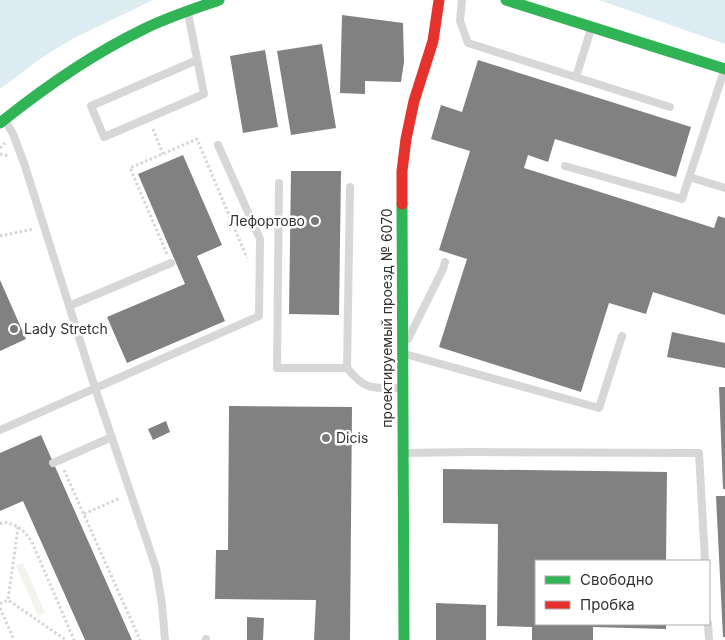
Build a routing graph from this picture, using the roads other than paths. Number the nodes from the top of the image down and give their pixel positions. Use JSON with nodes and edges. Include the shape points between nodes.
{"nodes":[{"id":1,"x":218,"y":0,"type":"edge"},
{"id":2,"x":439,"y":0,"type":"edge"},
{"id":3,"x":462,"y":0,"type":"edge"},
{"id":4,"x":506,"y":0,"type":"edge"},
{"id":5,"x":188,"y":11,"type":"junction"},
{"id":6,"x":592,"y":27,"type":"junction"},
{"id":7,"x":198,"y":60,"type":"junction"},
{"id":8,"x":725,"y":69,"type":"edge"},
{"id":9,"x":576,"y":77,"type":"junction"},
{"id":10,"x":670,"y":107,"type":"dead end"},
{"id":11,"x":2,"y":121,"type":"edge"},
{"id":12,"x":218,"y":145,"type":"dead end"},
{"id":13,"x":565,"y":166,"type":"dead end"},
{"id":14,"x":690,"y":177,"type":"junction"},
{"id":15,"x":279,"y":183,"type":"dead end"},
{"id":16,"x":350,"y":187,"type":"dead end"},
{"id":17,"x":725,"y":188,"type":"edge"},
{"id":18,"x":445,"y":262,"type":"dead end"},
{"id":19,"x":170,"y":263,"type":"road end"},
{"id":20,"x":69,"y":306,"type":"junction"},
{"id":21,"x":622,"y":336,"type":"dead end"},
{"id":22,"x":401,"y":353,"type":"junction"},
{"id":23,"x":347,"y":368,"type":"junction"},
{"id":24,"x":95,"y":388,"type":"junction"},
{"id":25,"x":402,"y":388,"type":"junction"},
{"id":26,"x":0,"y":430,"type":"edge"},
{"id":27,"x":112,"y":437,"type":"junction"},
{"id":28,"x":402,"y":453,"type":"junction"},
{"id":29,"x":57,"y":462,"type":"road end"},
{"id":30,"x":704,"y":560,"type":"edge"},
{"id":31,"x":708,"y":625,"type":"edge"},
{"id":32,"x":165,"y":640,"type":"edge"},
{"id":33,"x":404,"y":640,"type":"edge"},
{"id":34,"x":709,"y":640,"type":"edge"}],
"edges":[{"from":1,"to":5,"type":"street"},
{"from":2,"to":22,"type":"street","name":"проектируемый проезд № 6070","via":[[433,41],[414,101],[402,171]]},
{"from":3,"to":9,"type":"lane","via":[[460,21],[468,43]]},
{"from":4,"to":6,"type":"street"},
{"from":5,"to":7,"type":"lane"},
{"from":5,"to":11,"type":"street","via":[[96,54]]},
{"from":6,"to":8,"type":"street"},
{"from":6,"to":9,"type":"lane"},
{"from":7,"to":7,"type":"lane","via":[[204,94],[104,137],[90,106]]},
{"from":8,"to":14,"type":"lane"},
{"from":9,"to":10,"type":"lane"},
{"from":11,"to":20,"type":"lane","via":[[18,148]]},
{"from":12,"to":24,"type":"lane","via":[[260,239],[259,316]]},
{"from":13,"to":14,"type":"lane","via":[[682,199]]},
{"from":14,"to":17,"type":"lane"},
{"from":15,"to":23,"type":"lane","via":[[276,368]]},
{"from":16,"to":23,"type":"lane"},
{"from":18,"to":22,"type":"lane"},
{"from":19,"to":20,"type":"lane"},
{"from":20,"to":24,"type":"lane"},
{"from":21,"to":22,"type":"lane","via":[[599,408]]},
{"from":22,"to":25,"type":"street","name":"проектируемый проезд № 6070"},
{"from":23,"to":25,"type":"lane","via":[[358,381],[373,388]]},
{"from":24,"to":26,"type":"lane"},
{"from":24,"to":27,"type":"lane"},
{"from":25,"to":28,"type":"street","name":"проектируемый проезд № 6070"},
{"from":27,"to":29,"type":"lane"},
{"from":27,"to":32,"type":"lane","via":[[159,583]]},
{"from":28,"to":30,"type":"lane","via":[[699,453]]},
{"from":28,"to":33,"type":"street","name":"проектируемый проезд № 6070"},
{"from":31,"to":34,"type":"lane"}]}
